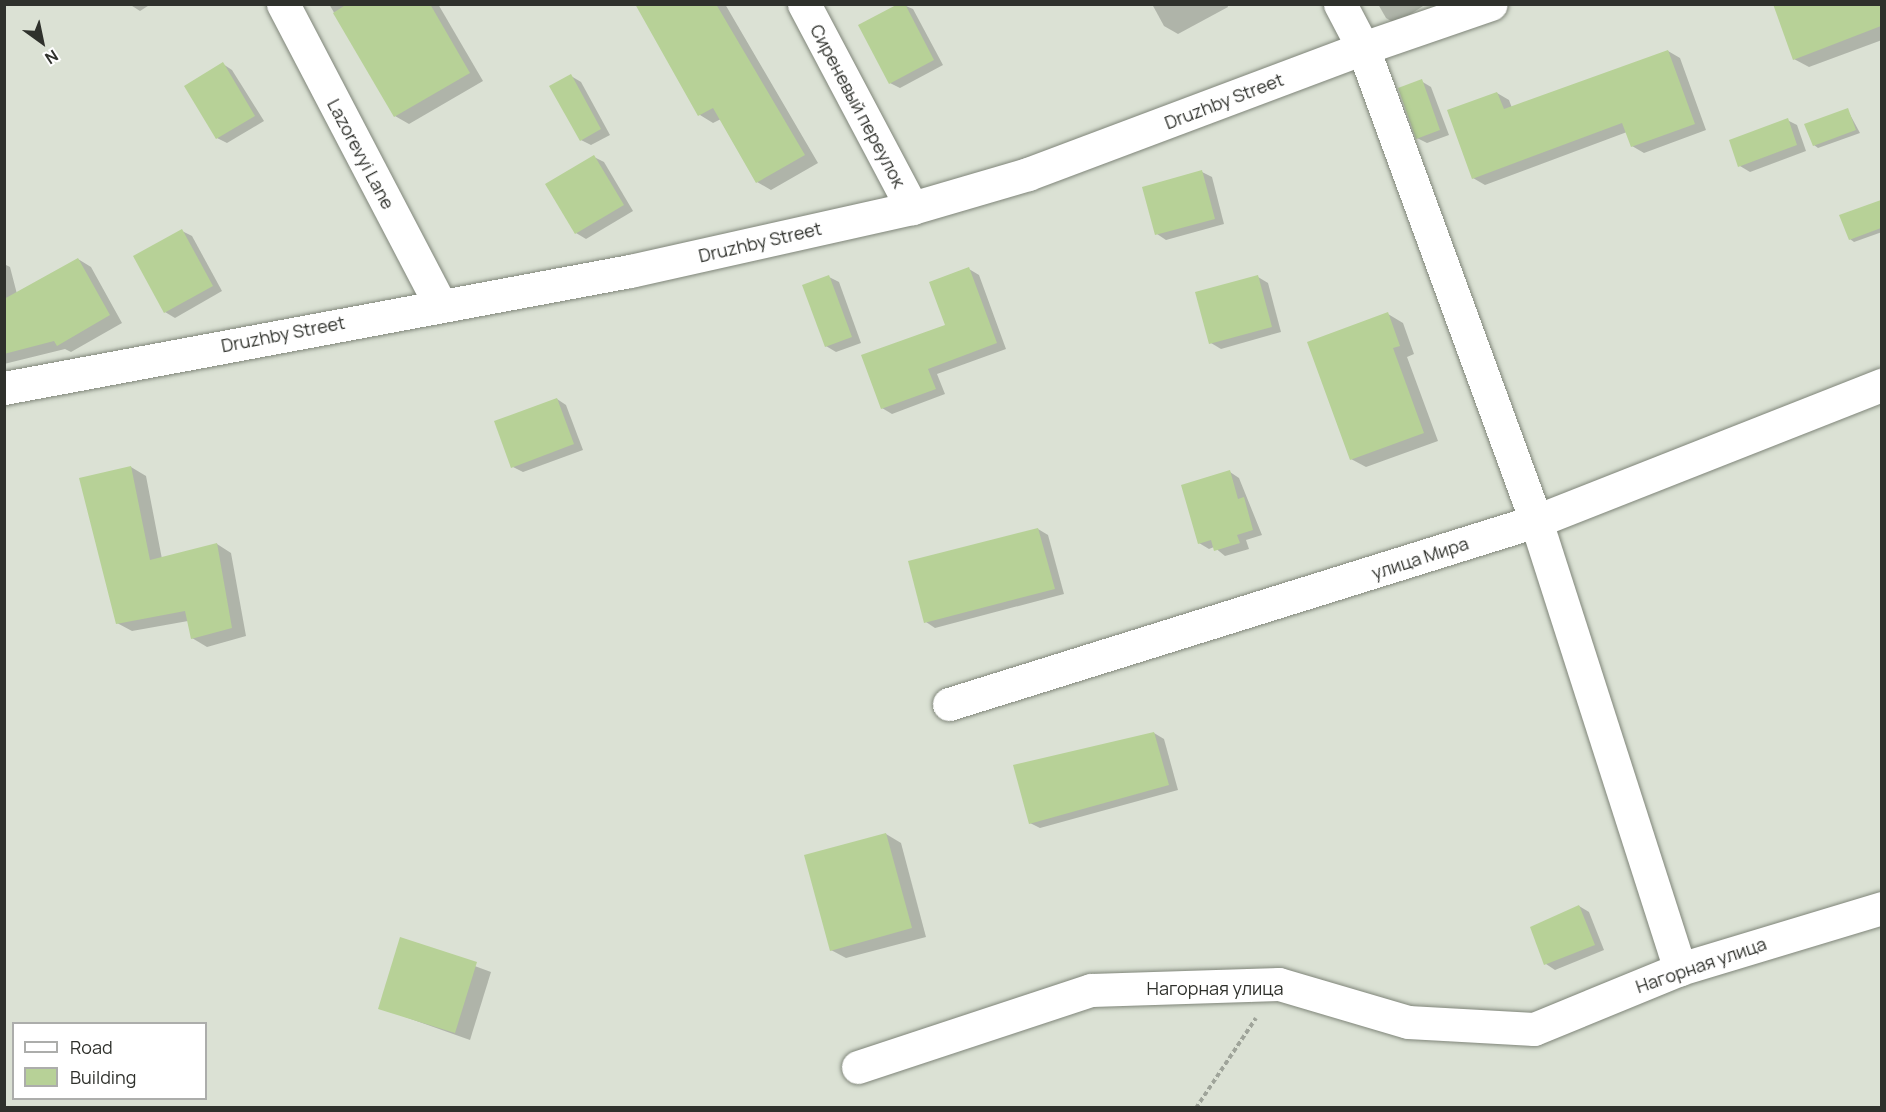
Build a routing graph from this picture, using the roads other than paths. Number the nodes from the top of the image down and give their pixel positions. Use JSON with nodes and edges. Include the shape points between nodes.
{"nodes":[{"id":1,"x":283,"y":4,"type":"edge"},
{"id":2,"x":804,"y":4,"type":"edge"},
{"id":3,"x":1340,"y":4,"type":"edge"},
{"id":4,"x":1491,"y":4,"type":"edge"},
{"id":5,"x":1363,"y":48,"type":"junction"},
{"id":6,"x":912,"y":208,"type":"junction"},
{"id":7,"x":440,"y":304,"type":"junction"},
{"id":8,"x":1881,"y":385,"type":"edge"},
{"id":9,"x":4,"y":388,"type":"edge"},
{"id":10,"x":1536,"y":521,"type":"junction"},
{"id":11,"x":949,"y":704,"type":"dead end"},
{"id":12,"x":1881,"y":908,"type":"edge"},
{"id":13,"x":1680,"y":969,"type":"junction"},
{"id":14,"x":858,"y":1067,"type":"dead end"}],
"edges":[{"from":1,"to":7,"type":"street","name":"Lazorevyi Lane"},
{"from":2,"to":6,"type":"street","name":"Сиреневый переулок"},
{"from":3,"to":5,"type":"street"},
{"from":4,"to":5,"type":"street","name":"Druzhby Street"},
{"from":5,"to":6,"type":"street","name":"Druzhby Street","via":[[1028,174]]},
{"from":5,"to":10,"type":"street"},
{"from":6,"to":7,"type":"street","name":"Druzhby Street","via":[[630,271]]},
{"from":7,"to":9,"type":"street","name":"Druzhby Street"},
{"from":8,"to":10,"type":"street","name":"улица Мира"},
{"from":10,"to":11,"type":"street","name":"улица Мира"},
{"from":10,"to":13,"type":"street"},
{"from":12,"to":13,"type":"street","name":"Нагорная улица"},
{"from":13,"to":14,"type":"street","name":"Нагорная улица","via":[[1534,1029],[1408,1022],[1279,984],[1091,990]]}]}
